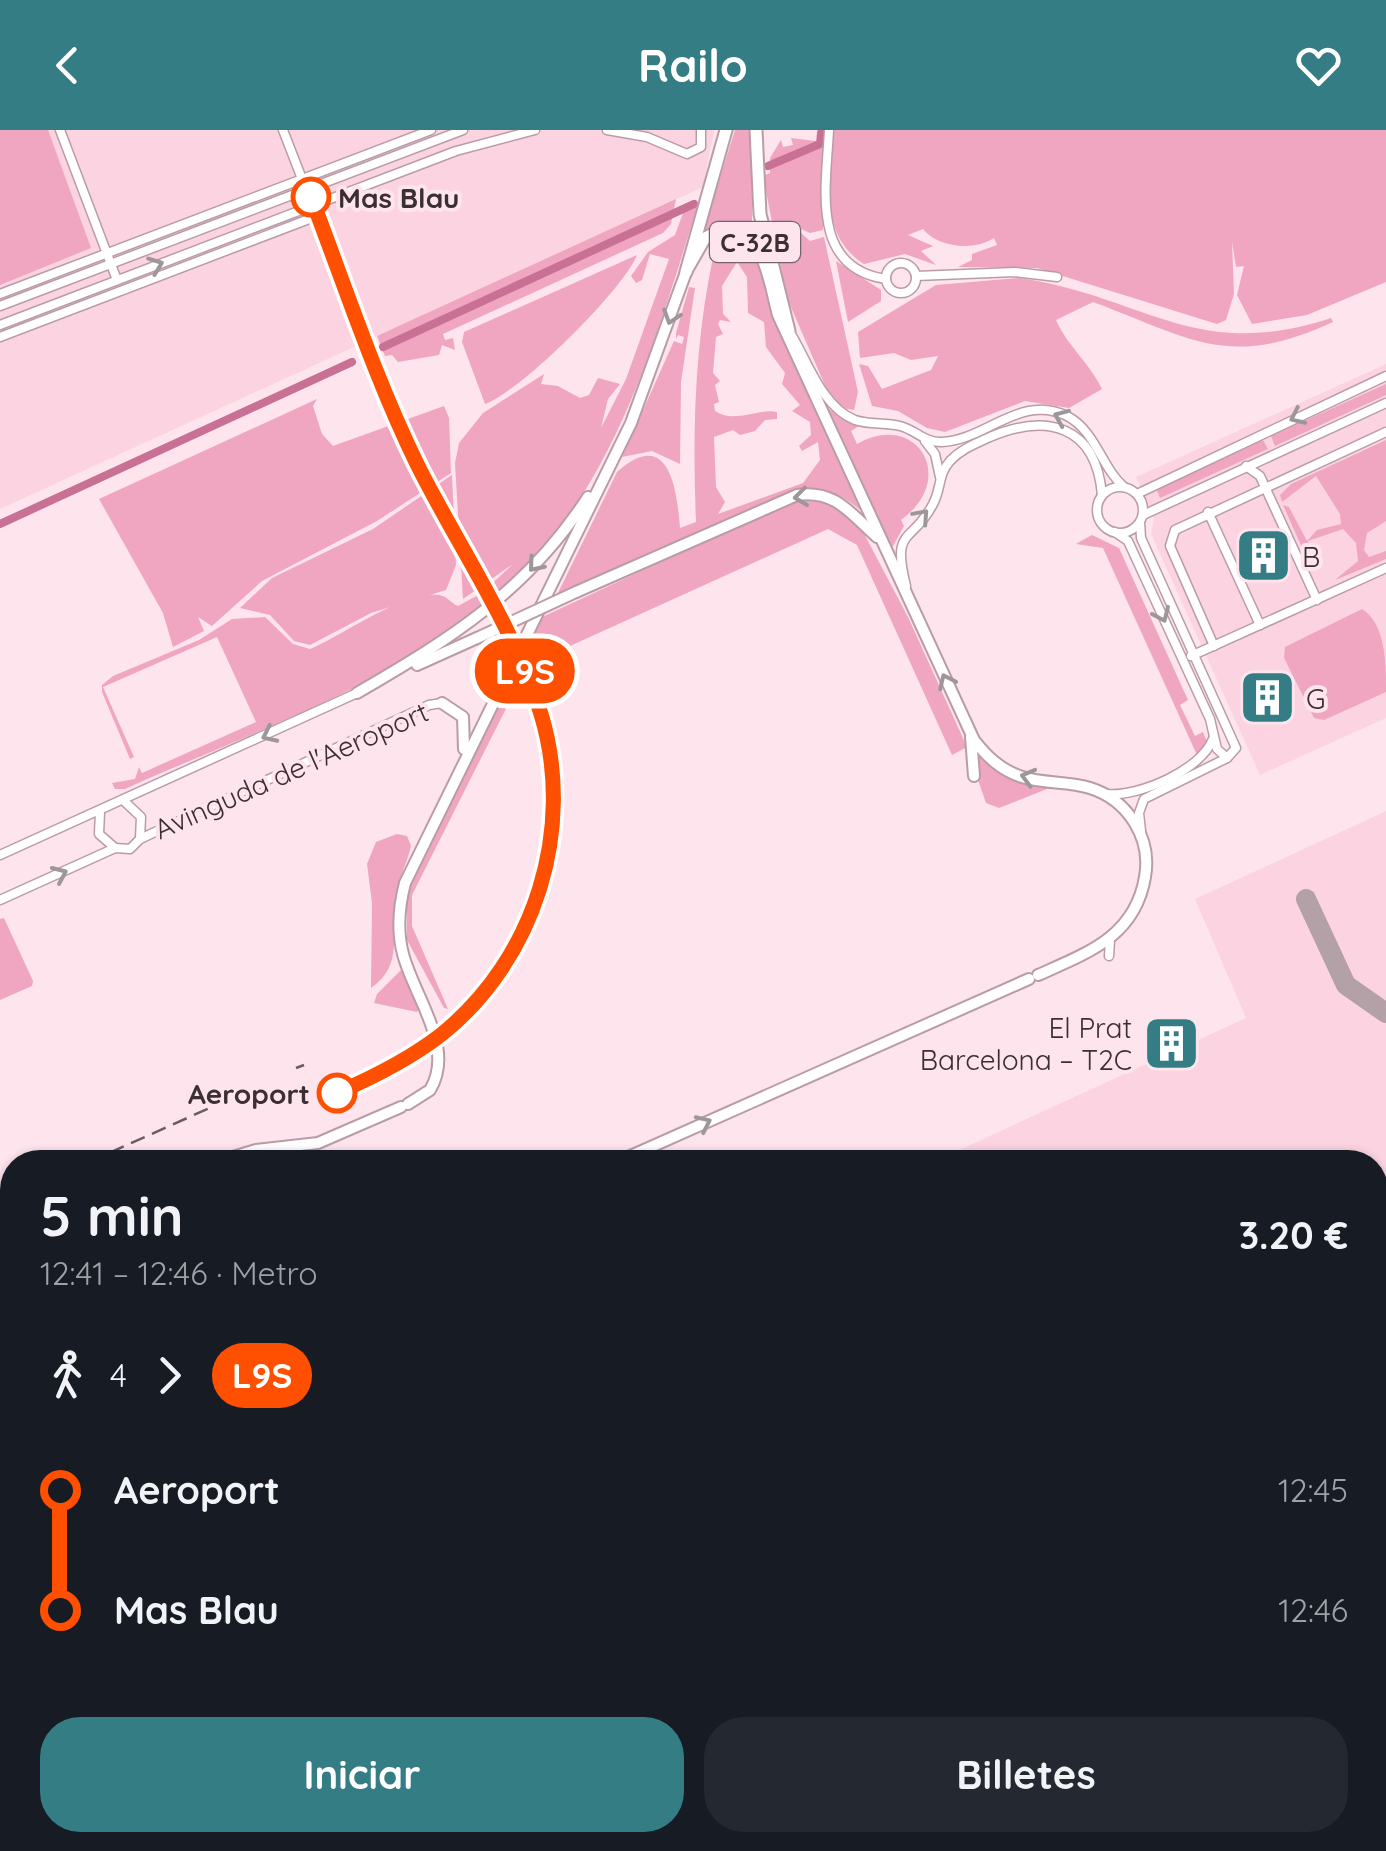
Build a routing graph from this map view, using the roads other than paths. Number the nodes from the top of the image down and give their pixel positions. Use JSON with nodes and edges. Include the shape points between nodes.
{"nodes":[{"id":1,"x":60,"y":130,"type":"edge"},
{"id":2,"x":283,"y":130,"type":"edge"},
{"id":3,"x":432,"y":130,"type":"edge"},
{"id":4,"x":463,"y":130,"type":"edge"},
{"id":5,"x":531,"y":130,"type":"edge"},
{"id":6,"x":607,"y":130,"type":"edge"},
{"id":7,"x":702,"y":130,"type":"edge"},
{"id":8,"x":756,"y":130,"type":"edge"},
{"id":9,"x":830,"y":130,"type":"edge"},
{"id":10,"x":725,"y":132,"type":"edge"},
{"id":11,"x":302,"y":179,"type":"junction"},
{"id":12,"x":306,"y":190,"type":"junction"},
{"id":13,"x":312,"y":206,"type":"junction"},
{"id":14,"x":317,"y":216,"type":"junction"},
{"id":15,"x":107,"y":254,"type":"junction"},
{"id":16,"x":111,"y":264,"type":"junction"},
{"id":17,"x":686,"y":272,"type":"junction"},
{"id":18,"x":916,"y":276,"type":"junction"},
{"id":19,"x":1057,"y":276,"type":"dead end"},
{"id":20,"x":886,"y":279,"type":"junction"},
{"id":21,"x":117,"y":280,"type":"junction"},
{"id":22,"x":121,"y":291,"type":"junction"},
{"id":23,"x":0,"y":294,"type":"edge"},
{"id":24,"x":0,"y":306,"type":"edge"},
{"id":25,"x":0,"y":324,"type":"edge"},
{"id":26,"x":789,"y":331,"type":"junction"},
{"id":27,"x":0,"y":337,"type":"edge"},
{"id":28,"x":365,"y":341,"type":"dead end"},
{"id":29,"x":1386,"y":376,"type":"edge"},
{"id":30,"x":1386,"y":403,"type":"edge"},
{"id":31,"x":1386,"y":432,"type":"edge"},
{"id":32,"x":924,"y":440,"type":"junction"},
{"id":33,"x":1265,"y":457,"type":"junction"},
{"id":34,"x":613,"y":458,"type":"junction"},
{"id":35,"x":1246,"y":466,"type":"junction"},
{"id":36,"x":1260,"y":476,"type":"junction"},
{"id":37,"x":940,"y":477,"type":"junction"},
{"id":38,"x":1265,"y":486,"type":"junction"},
{"id":39,"x":1124,"y":487,"type":"junction"},
{"id":40,"x":1137,"y":494,"type":"junction"},
{"id":41,"x":1102,"y":495,"type":"junction"},
{"id":42,"x":1208,"y":512,"type":"junction"},
{"id":43,"x":1141,"y":518,"type":"junction"},
{"id":44,"x":1115,"y":532,"type":"junction"},
{"id":45,"x":882,"y":541,"type":"junction"},
{"id":46,"x":1386,"y":568,"type":"edge"},
{"id":47,"x":1317,"y":600,"type":"junction"},
{"id":48,"x":911,"y":605,"type":"junction"},
{"id":49,"x":1260,"y":625,"type":"junction"},
{"id":50,"x":1214,"y":646,"type":"junction"},
{"id":51,"x":1193,"y":655,"type":"junction"},
{"id":52,"x":1182,"y":660,"type":"junction"},
{"id":53,"x":357,"y":693,"type":"junction"},
{"id":54,"x":442,"y":703,"type":"joint"},
{"id":55,"x":970,"y":732,"type":"junction"},
{"id":56,"x":1215,"y":735,"type":"junction"},
{"id":57,"x":1227,"y":758,"type":"junction"},
{"id":58,"x":462,"y":763,"type":"junction"},
{"id":59,"x":974,"y":776,"type":"dead end"},
{"id":60,"x":1177,"y":777,"type":"junction"},
{"id":61,"x":1102,"y":793,"type":"junction"},
{"id":62,"x":124,"y":801,"type":"junction"},
{"id":63,"x":100,"y":812,"type":"junction"},
{"id":64,"x":1142,"y":835,"type":"junction"},
{"id":65,"x":140,"y":839,"type":"junction"},
{"id":66,"x":115,"y":848,"type":"junction"},
{"id":67,"x":0,"y":855,"type":"edge"},
{"id":68,"x":0,"y":900,"type":"edge"},
{"id":69,"x":1110,"y":941,"type":"junction"},
{"id":70,"x":1110,"y":956,"type":"dead end"},
{"id":71,"x":256,"y":1150,"type":"edge"},
{"id":72,"x":644,"y":1150,"type":"edge"}],
"edges":[{"from":1,"to":15,"type":"street"},
{"from":2,"to":11,"type":"street"},
{"from":3,"to":11,"type":"street"},
{"from":4,"to":12,"type":"street"},
{"from":5,"to":13,"type":"street"},
{"from":6,"to":7,"type":"street","via":[[687,154],[701,146]]},
{"from":8,"to":26,"type":"highway","number":"C-32B","via":[[760,214]]},
{"from":9,"to":20,"type":"street","via":[[825,196],[831,242],[851,267]]},
{"from":10,"to":17,"type":"highway","number":"C-32B"},
{"from":11,"to":12,"type":"street"},
{"from":11,"to":15,"type":"street"},
{"from":12,"to":13,"type":"street"},
{"from":12,"to":16,"type":"street"},
{"from":13,"to":14,"type":"street"},
{"from":21,"to":13,"type":"street","one_way":true},
{"from":14,"to":22,"type":"street"},
{"from":14,"to":28,"type":"street"},
{"from":15,"to":16,"type":"street"},
{"from":15,"to":23,"type":"street"},
{"from":16,"to":21,"type":"street"},
{"from":16,"to":24,"type":"street"},
{"from":17,"to":26,"type":"main road","number":"C-32B","via":[[711,233],[732,228],[748,235]]},
{"from":17,"to":34,"type":"main road","number":"C-32B","one_way":true},
{"from":18,"to":19,"type":"street"},
{"from":18,"to":20,"type":"street","via":[[900,264]]},
{"from":18,"to":20,"type":"street","via":[[902,293]]},
{"from":21,"to":22,"type":"street"},
{"from":21,"to":25,"type":"street"},
{"from":22,"to":27,"type":"street"},
{"from":26,"to":32,"type":"street","via":[[842,412],[909,429]]},
{"from":26,"to":45,"type":"main road"},
{"from":29,"to":40,"type":"street","one_way":true},
{"from":30,"to":33,"type":"street"},
{"from":31,"to":38,"type":"street"},
{"from":32,"to":37,"type":"street"},
{"from":39,"to":32,"type":"street","one_way":true,"via":[[1088,434],[1053,411],[1025,411],[944,442]]},
{"from":33,"to":35,"type":"street"},
{"from":33,"to":36,"type":"street"},
{"from":34,"to":53,"type":"main road","one_way":true,"via":[[558,538],[502,600]]},
{"from":34,"to":58,"type":"main road"},
{"from":35,"to":36,"type":"street"},
{"from":35,"to":43,"type":"street"},
{"from":36,"to":38,"type":"street"},
{"from":37,"to":41,"type":"street","via":[[962,450],[1032,422],[1081,443],[1098,471]]},
{"from":48,"to":37,"type":"street","one_way":true,"via":[[900,547],[932,507]]},
{"from":38,"to":42,"type":"street"},
{"from":38,"to":47,"type":"street"},
{"from":39,"to":40,"type":"street"},
{"from":39,"to":41,"type":"street"},
{"from":40,"to":43,"type":"street"},
{"from":41,"to":44,"type":"street","via":[[1099,520]]},
{"from":42,"to":49,"type":"street"},
{"from":42,"to":50,"type":"street","via":[[1175,530],[1170,546]]},
{"from":43,"to":44,"type":"street","via":[[1129,531]]},
{"from":43,"to":51,"type":"street","via":[[1141,538]]},
{"from":44,"to":52,"type":"street","one_way":true,"via":[[1128,541]]},
{"from":45,"to":48,"type":"main road"},
{"from":45,"to":53,"type":"main road","one_way":true,"bridge":true,"via":[[842,503],[805,494],[765,506]]},
{"from":46,"to":47,"type":"street"},
{"from":47,"to":49,"type":"street"},
{"from":55,"to":48,"type":"main road","one_way":true},
{"from":49,"to":50,"type":"street"},
{"from":50,"to":51,"type":"street"},
{"from":51,"to":52,"type":"street"},
{"from":51,"to":57,"type":"street","via":[[1236,748]]},
{"from":52,"to":56,"type":"street"},
{"from":53,"to":62,"type":"street","name":"Avinguda de l'Aeroport","one_way":true},
{"from":54,"to":58,"type":"main road","via":[[465,722]]},
{"from":54,"to":65,"type":"street","name":"Avinguda de l'Aeroport"},
{"from":55,"to":59,"type":"main road"},
{"from":61,"to":55,"type":"main road","one_way":true,"via":[[1009,772]]},
{"from":56,"to":57,"type":"street"},
{"from":56,"to":60,"type":"street","via":[[1204,758]]},
{"from":57,"to":60,"type":"street"},
{"from":58,"to":71,"type":"main road","via":[[402,895],[402,952],[440,1057],[430,1090],[318,1143]]},
{"from":60,"to":61,"type":"street","via":[[1131,792]]},
{"from":60,"to":64,"type":"street","via":[[1144,799]]},
{"from":61,"to":64,"type":"main road","via":[[1126,810]]},
{"from":62,"to":63,"type":"street","name":"Avinguda de l'Aeroport"},
{"from":62,"to":65,"type":"street","name":"Avinguda de l'Aeroport","via":[[138,810]]},
{"from":63,"to":66,"type":"street","via":[[99,834]]},
{"from":63,"to":67,"type":"street","name":"Avinguda de l'Aeroport"},
{"from":64,"to":69,"type":"main road","via":[[1143,889]]},
{"from":65,"to":66,"type":"street","name":"Avinguda de l'Aeroport","via":[[130,848]]},
{"from":68,"to":66,"type":"street","name":"Avinguda de l'Aeroport","one_way":true},
{"from":69,"to":70,"type":"street"},
{"from":72,"to":69,"type":"main road","one_way":true}]}
